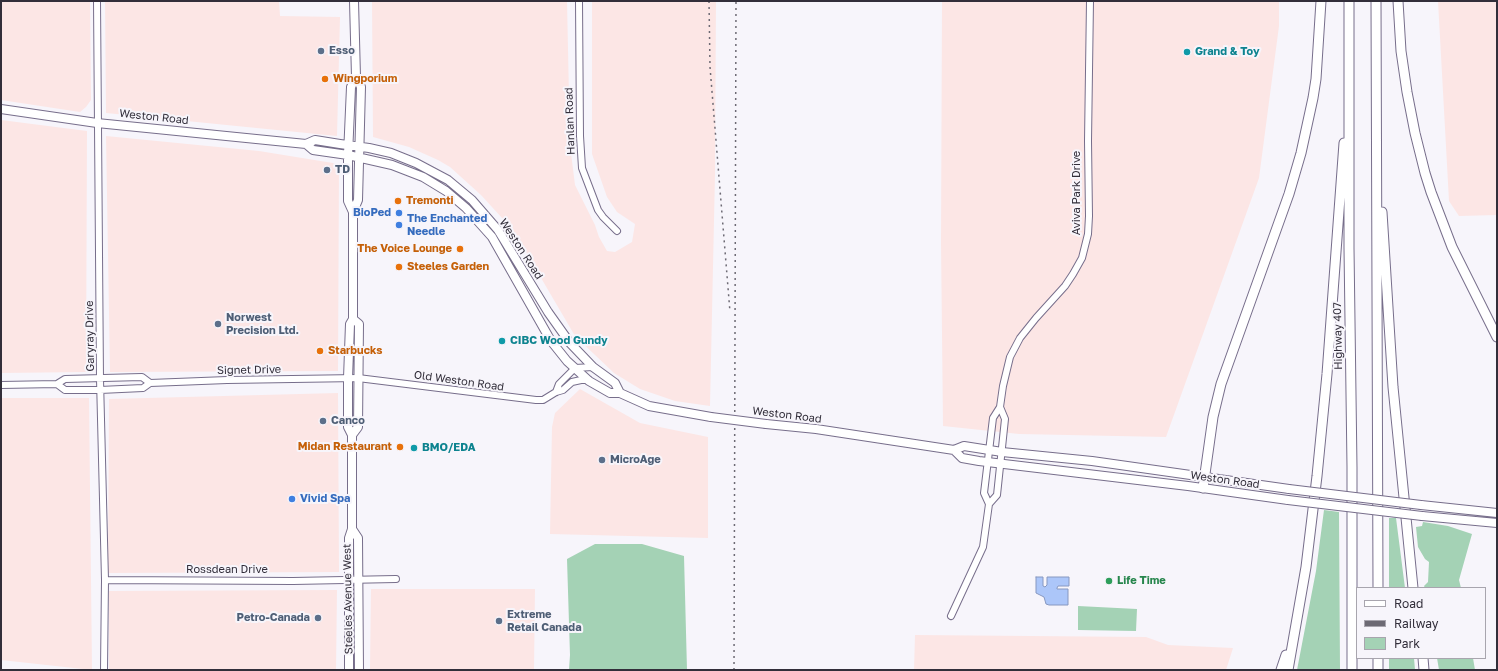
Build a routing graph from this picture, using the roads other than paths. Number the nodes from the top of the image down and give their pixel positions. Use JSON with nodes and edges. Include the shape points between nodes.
{"nodes":[{"id":1,"x":97,"y":1,"type":"edge"},
{"id":2,"x":354,"y":1,"type":"edge"},
{"id":3,"x":579,"y":1,"type":"edge"},
{"id":4,"x":1090,"y":1,"type":"edge"},
{"id":5,"x":1321,"y":1,"type":"edge"},
{"id":6,"x":1349,"y":1,"type":"edge"},
{"id":7,"x":1376,"y":1,"type":"edge"},
{"id":8,"x":1398,"y":1,"type":"edge"},
{"id":9,"x":1350,"y":63,"type":"junction"},
{"id":10,"x":356,"y":77,"type":"junction"},
{"id":11,"x":1,"y":109,"type":"edge"},
{"id":12,"x":1377,"y":121,"type":"junction"},
{"id":13,"x":97,"y":123,"type":"junction"},
{"id":14,"x":306,"y":144,"type":"junction"},
{"id":15,"x":348,"y":145,"type":"junction"},
{"id":16,"x":359,"y":146,"type":"junction"},
{"id":17,"x":348,"y":155,"type":"junction"},
{"id":18,"x":358,"y":157,"type":"junction"},
{"id":19,"x":353,"y":212,"type":"junction"},
{"id":20,"x":617,"y":230,"type":"dead end"},
{"id":21,"x":353,"y":319,"type":"junction"},
{"id":22,"x":1497,"y":337,"type":"edge"},
{"id":23,"x":593,"y":367,"type":"junction"},
{"id":24,"x":575,"y":368,"type":"junction"},
{"id":25,"x":348,"y":378,"type":"junction"},
{"id":26,"x":358,"y":378,"type":"junction"},
{"id":27,"x":100,"y":379,"type":"junction"},
{"id":28,"x":589,"y":380,"type":"junction"},
{"id":29,"x":150,"y":383,"type":"junction"},
{"id":30,"x":56,"y":384,"type":"junction"},
{"id":31,"x":1,"y":385,"type":"edge"},
{"id":32,"x":100,"y":390,"type":"junction"},
{"id":33,"x":556,"y":392,"type":"junction"},
{"id":34,"x":620,"y":393,"type":"junction"},
{"id":35,"x":1000,"y":407,"type":"junction"},
{"id":36,"x":352,"y":435,"type":"junction"},
{"id":37,"x":954,"y":450,"type":"junction"},
{"id":38,"x":990,"y":450,"type":"junction"},
{"id":39,"x":1002,"y":452,"type":"junction"},
{"id":40,"x":988,"y":462,"type":"junction"},
{"id":41,"x":1000,"y":464,"type":"junction"},
{"id":42,"x":1205,"y":477,"type":"junction"},
{"id":43,"x":1203,"y":488,"type":"junction"},
{"id":44,"x":989,"y":504,"type":"junction"},
{"id":45,"x":1497,"y":513,"type":"edge"},
{"id":46,"x":1497,"y":524,"type":"edge"},
{"id":47,"x":352,"y":529,"type":"junction"},
{"id":48,"x":396,"y":579,"type":"dead end"},
{"id":49,"x":106,"y":580,"type":"junction"},
{"id":50,"x":349,"y":580,"type":"junction"},
{"id":51,"x":358,"y":580,"type":"junction"},
{"id":52,"x":1378,"y":587,"type":"edge"},
{"id":53,"x":1413,"y":587,"type":"edge"},
{"id":54,"x":1300,"y":600,"type":"junction"},
{"id":55,"x":951,"y":616,"type":"dead end"},
{"id":56,"x":1378,"y":659,"type":"edge"},
{"id":57,"x":104,"y":670,"type":"edge"},
{"id":58,"x":349,"y":670,"type":"edge"},
{"id":59,"x":359,"y":670,"type":"edge"},
{"id":60,"x":1281,"y":670,"type":"edge"},
{"id":61,"x":1288,"y":670,"type":"edge"},
{"id":62,"x":1352,"y":670,"type":"edge"},
{"id":63,"x":1378,"y":670,"type":"edge"}],
"edges":[{"from":1,"to":13,"type":"street","name":"Garyray Drive"},
{"from":2,"to":10,"type":"main road","name":"Steeles Avenue West"},
{"from":3,"to":20,"type":"street","name":"Hanlan Road","via":[[582,168],[598,210]]},
{"from":4,"to":35,"type":"street","name":"Aviva Park Drive","via":[[1089,216],[1086,243],[1082,258],[1065,286],[1020,338],[1010,357]]},
{"from":5,"to":42,"type":"highway","via":[[1316,79],[1301,153],[1289,194],[1223,379],[1213,417]]},
{"from":6,"to":9,"type":"highway","name":"Highway 407"},
{"from":7,"to":12,"type":"highway"},
{"from":8,"to":22,"type":"highway","via":[[1407,92],[1425,173],[1452,247]]},
{"from":9,"to":54,"type":"highway","via":[[1322,424],[1313,516]]},
{"from":9,"to":62,"type":"highway","name":"Highway 407"},
{"from":10,"to":15,"type":"main road","name":"Steeles Avenue West","via":[[351,87]]},
{"from":10,"to":16,"type":"main road","name":"Steeles Avenue West","via":[[361,87]]},
{"from":11,"to":13,"type":"main road","name":"Weston Road"},
{"from":12,"to":52,"type":"highway"},
{"from":12,"to":53,"type":"highway","via":[[1393,387]]},
{"from":13,"to":14,"type":"main road","name":"Weston Road"},
{"from":13,"to":27,"type":"street","name":"Garyray Drive"},
{"from":14,"to":15,"type":"main road","name":"Weston Road","via":[[315,140]]},
{"from":14,"to":17,"type":"main road","name":"Weston Road","via":[[313,150]]},
{"from":15,"to":16,"type":"main road","name":"Weston Road"},
{"from":15,"to":17,"type":"main road","name":"Steeles Avenue West"},
{"from":16,"to":18,"type":"main road","name":"Steeles Avenue West"},
{"from":16,"to":23,"type":"main road","name":"Weston Road","via":[[391,153],[416,163],[448,180],[472,200],[498,230],[570,343]]},
{"from":17,"to":18,"type":"main road","name":"Weston Road"},
{"from":17,"to":19,"type":"main road","name":"Steeles Avenue West","via":[[348,201]]},
{"from":18,"to":19,"type":"main road","name":"Steeles Avenue West","via":[[358,200]]},
{"from":18,"to":24,"type":"main road","name":"Weston Road","via":[[392,165],[423,177],[466,208],[492,237],[551,341]]},
{"from":19,"to":21,"type":"main road","name":"Steeles Avenue West"},
{"from":21,"to":25,"type":"main road","name":"Steeles Avenue West","via":[[350,324]]},
{"from":21,"to":26,"type":"main road","name":"Steeles Avenue West","via":[[359,324]]},
{"from":23,"to":24,"type":"street"},
{"from":23,"to":34,"type":"main road","name":"Weston Road","via":[[615,383]]},
{"from":24,"to":28,"type":"main road","name":"Weston Road"},
{"from":24,"to":33,"type":"street","via":[[559,384]]},
{"from":25,"to":26,"type":"street","name":"Signet Drive"},
{"from":25,"to":29,"type":"street","name":"Signet Drive"},
{"from":25,"to":36,"type":"main road","name":"Steeles Avenue West","via":[[348,427]]},
{"from":26,"to":33,"type":"street","name":"Old Weston Road","via":[[536,400],[543,400]]},
{"from":26,"to":36,"type":"main road","name":"Steeles Avenue West","via":[[358,426]]},
{"from":27,"to":29,"type":"street","name":"Signet Drive","via":[[142,377]]},
{"from":27,"to":30,"type":"street","name":"Signet Drive","via":[[65,379]]},
{"from":27,"to":32,"type":"street","name":"Garyray Drive"},
{"from":28,"to":33,"type":"street","name":"Old Weston Road","via":[[572,382],[563,390]]},
{"from":28,"to":34,"type":"main road","name":"Weston Road","via":[[610,393]]},
{"from":29,"to":32,"type":"street","name":"Signet Drive","via":[[143,388]]},
{"from":30,"to":31,"type":"street","name":"Signet Drive"},
{"from":30,"to":32,"type":"street","name":"Signet Drive","via":[[65,390]]},
{"from":32,"to":49,"type":"street","name":"Garyray Drive"},
{"from":34,"to":37,"type":"main road","name":"Weston Road","bridge":true,"via":[[649,406]]},
{"from":35,"to":38,"type":"street","name":"Aviva Park Drive","via":[[993,418]]},
{"from":35,"to":39,"type":"street","name":"Aviva Park Drive","via":[[1005,419]]},
{"from":36,"to":47,"type":"main road","name":"Steeles Avenue West"},
{"from":37,"to":38,"type":"main road","name":"Weston Road","via":[[964,446]]},
{"from":37,"to":40,"type":"main road","name":"Weston Road","via":[[962,458]]},
{"from":38,"to":39,"type":"main road","name":"Weston Road"},
{"from":38,"to":40,"type":"street","name":"Aviva Park Drive"},
{"from":39,"to":41,"type":"street","name":"Aviva Park Drive"},
{"from":39,"to":42,"type":"main road","name":"Weston Road","via":[[1092,461]]},
{"from":40,"to":41,"type":"main road","name":"Weston Road"},
{"from":40,"to":44,"type":"street","name":"Aviva Park Drive","via":[[984,493]]},
{"from":41,"to":43,"type":"main road","name":"Weston Road"},
{"from":41,"to":44,"type":"street","name":"Aviva Park Drive","via":[[996,495]]},
{"from":42,"to":43,"type":"highway"},
{"from":42,"to":45,"type":"main road","name":"Weston Road","bridge":true},
{"from":43,"to":46,"type":"main road","name":"Weston Road","bridge":true},
{"from":44,"to":55,"type":"street","via":[[983,547]]},
{"from":47,"to":50,"type":"main road","name":"Steeles Avenue West","via":[[349,538]]},
{"from":47,"to":51,"type":"main road","name":"Steeles Avenue West","via":[[358,538]]},
{"from":48,"to":51,"type":"street","name":"Rossdean Drive"},
{"from":49,"to":50,"type":"street","name":"Rossdean Drive"},
{"from":49,"to":57,"type":"street","name":"Garyray Drive"},
{"from":50,"to":51,"type":"street","name":"Rossdean Drive"},
{"from":50,"to":58,"type":"main road","name":"Steeles Avenue West"},
{"from":51,"to":59,"type":"main road","name":"Steeles Avenue West"},
{"from":54,"to":60,"type":"highway"},
{"from":54,"to":61,"type":"highway"},
{"from":56,"to":63,"type":"highway"}]}
